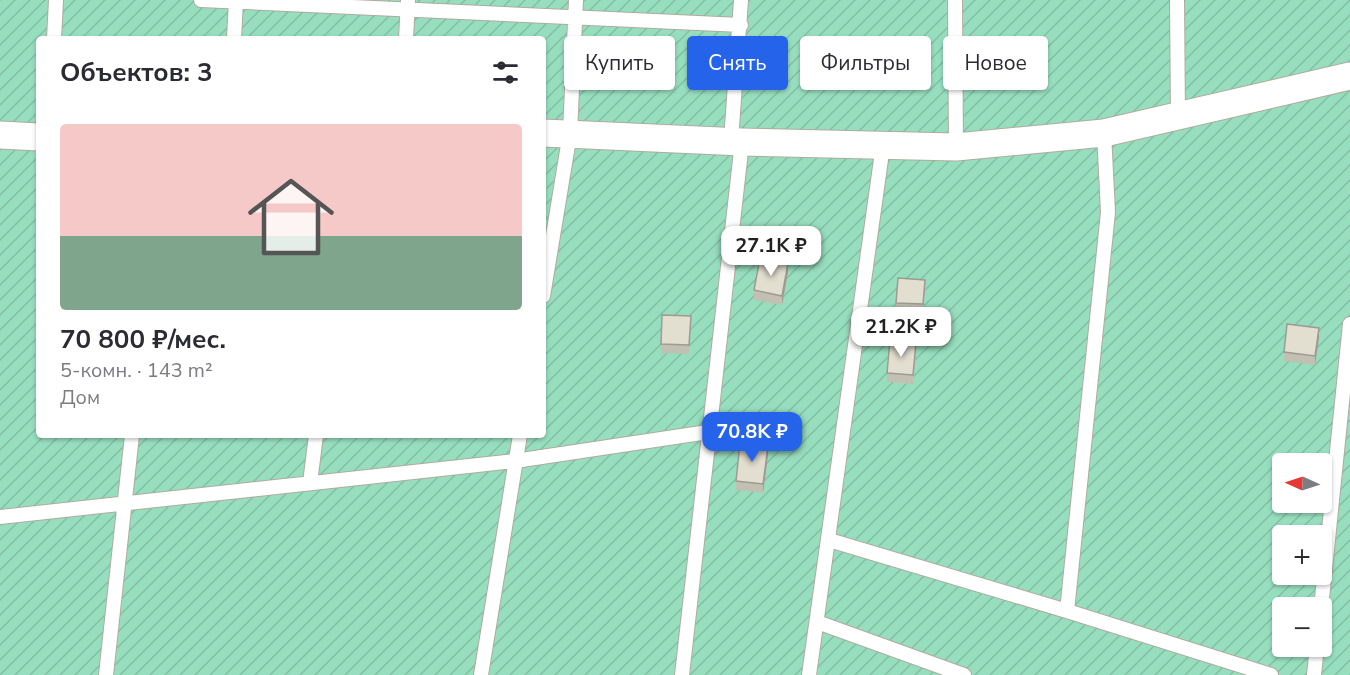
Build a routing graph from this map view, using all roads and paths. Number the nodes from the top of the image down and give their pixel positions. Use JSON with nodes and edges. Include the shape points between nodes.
{"nodes":[{"id":1,"x":57,"y":0,"type":"edge"},
{"id":2,"x":201,"y":0,"type":"edge"},
{"id":3,"x":576,"y":0,"type":"edge"},
{"id":4,"x":741,"y":0,"type":"edge"},
{"id":5,"x":955,"y":0,"type":"edge"},
{"id":6,"x":1178,"y":0,"type":"edge"},
{"id":7,"x":236,"y":1,"type":"edge"},
{"id":8,"x":408,"y":5,"type":"edge"},
{"id":9,"x":576,"y":18,"type":"junction"},
{"id":10,"x":741,"y":25,"type":"junction"},
{"id":11,"x":54,"y":36,"type":"edge"},
{"id":12,"x":234,"y":36,"type":"edge"},
{"id":13,"x":406,"y":36,"type":"edge"},
{"id":14,"x":1350,"y":76,"type":"edge"},
{"id":15,"x":1178,"y":116,"type":"junction"},
{"id":16,"x":546,"y":133,"type":"edge"},
{"id":17,"x":570,"y":133,"type":"junction"},
{"id":18,"x":1104,"y":134,"type":"junction"},
{"id":19,"x":0,"y":135,"type":"edge"},
{"id":20,"x":36,"y":137,"type":"edge"},
{"id":21,"x":736,"y":142,"type":"junction"},
{"id":22,"x":883,"y":145,"type":"junction"},
{"id":23,"x":957,"y":147,"type":"junction"},
{"id":24,"x":546,"y":279,"type":"edge"},
{"id":25,"x":1350,"y":324,"type":"edge"},
{"id":26,"x":708,"y":432,"type":"junction"},
{"id":27,"x":132,"y":438,"type":"edge"},
{"id":28,"x":316,"y":438,"type":"edge"},
{"id":29,"x":519,"y":438,"type":"edge"},
{"id":30,"x":515,"y":461,"type":"junction"},
{"id":31,"x":310,"y":483,"type":"junction"},
{"id":32,"x":124,"y":505,"type":"junction"},
{"id":33,"x":0,"y":517,"type":"edge"},
{"id":34,"x":829,"y":540,"type":"junction"},
{"id":35,"x":1322,"y":597,"type":"edge"},
{"id":36,"x":1067,"y":611,"type":"junction"},
{"id":37,"x":817,"y":622,"type":"junction"},
{"id":38,"x":1316,"y":657,"type":"edge"},
{"id":39,"x":106,"y":675,"type":"edge"},
{"id":40,"x":481,"y":675,"type":"edge"},
{"id":41,"x":682,"y":675,"type":"edge"},
{"id":42,"x":809,"y":675,"type":"edge"},
{"id":43,"x":964,"y":675,"type":"edge"},
{"id":44,"x":1271,"y":675,"type":"edge"},
{"id":45,"x":1314,"y":675,"type":"edge"}],
"edges":[{"from":1,"to":11,"type":"lane"},
{"from":2,"to":7,"type":"lane"},
{"from":3,"to":9,"type":"lane"},
{"from":4,"to":10,"type":"lane"},
{"from":5,"to":23,"type":"lane"},
{"from":6,"to":15,"type":"lane"},
{"from":7,"to":8,"type":"lane"},
{"from":7,"to":12,"type":"lane"},
{"from":8,"to":9,"type":"lane"},
{"from":8,"to":13,"type":"lane"},
{"from":9,"to":10,"type":"lane"},
{"from":9,"to":17,"type":"lane"},
{"from":10,"to":21,"type":"lane"},
{"from":14,"to":15,"type":"street"},
{"from":15,"to":18,"type":"street"},
{"from":16,"to":17,"type":"street"},
{"from":17,"to":21,"type":"street"},
{"from":17,"to":24,"type":"lane"},
{"from":18,"to":23,"type":"street"},
{"from":18,"to":36,"type":"lane","via":[[1108,212]]},
{"from":19,"to":20,"type":"street"},
{"from":21,"to":22,"type":"street"},
{"from":21,"to":26,"type":"lane"},
{"from":22,"to":23,"type":"street"},
{"from":22,"to":34,"type":"lane"},
{"from":25,"to":35,"type":"lane"},
{"from":26,"to":30,"type":"lane"},
{"from":26,"to":41,"type":"lane"},
{"from":27,"to":32,"type":"lane"},
{"from":28,"to":31,"type":"lane"},
{"from":29,"to":30,"type":"lane"},
{"from":30,"to":31,"type":"lane"},
{"from":30,"to":40,"type":"lane"},
{"from":31,"to":32,"type":"lane"},
{"from":32,"to":33,"type":"lane"},
{"from":32,"to":39,"type":"lane"},
{"from":34,"to":36,"type":"lane"},
{"from":34,"to":37,"type":"lane"},
{"from":36,"to":44,"type":"lane"},
{"from":37,"to":42,"type":"lane"},
{"from":37,"to":43,"type":"lane"},
{"from":38,"to":45,"type":"lane"}]}
